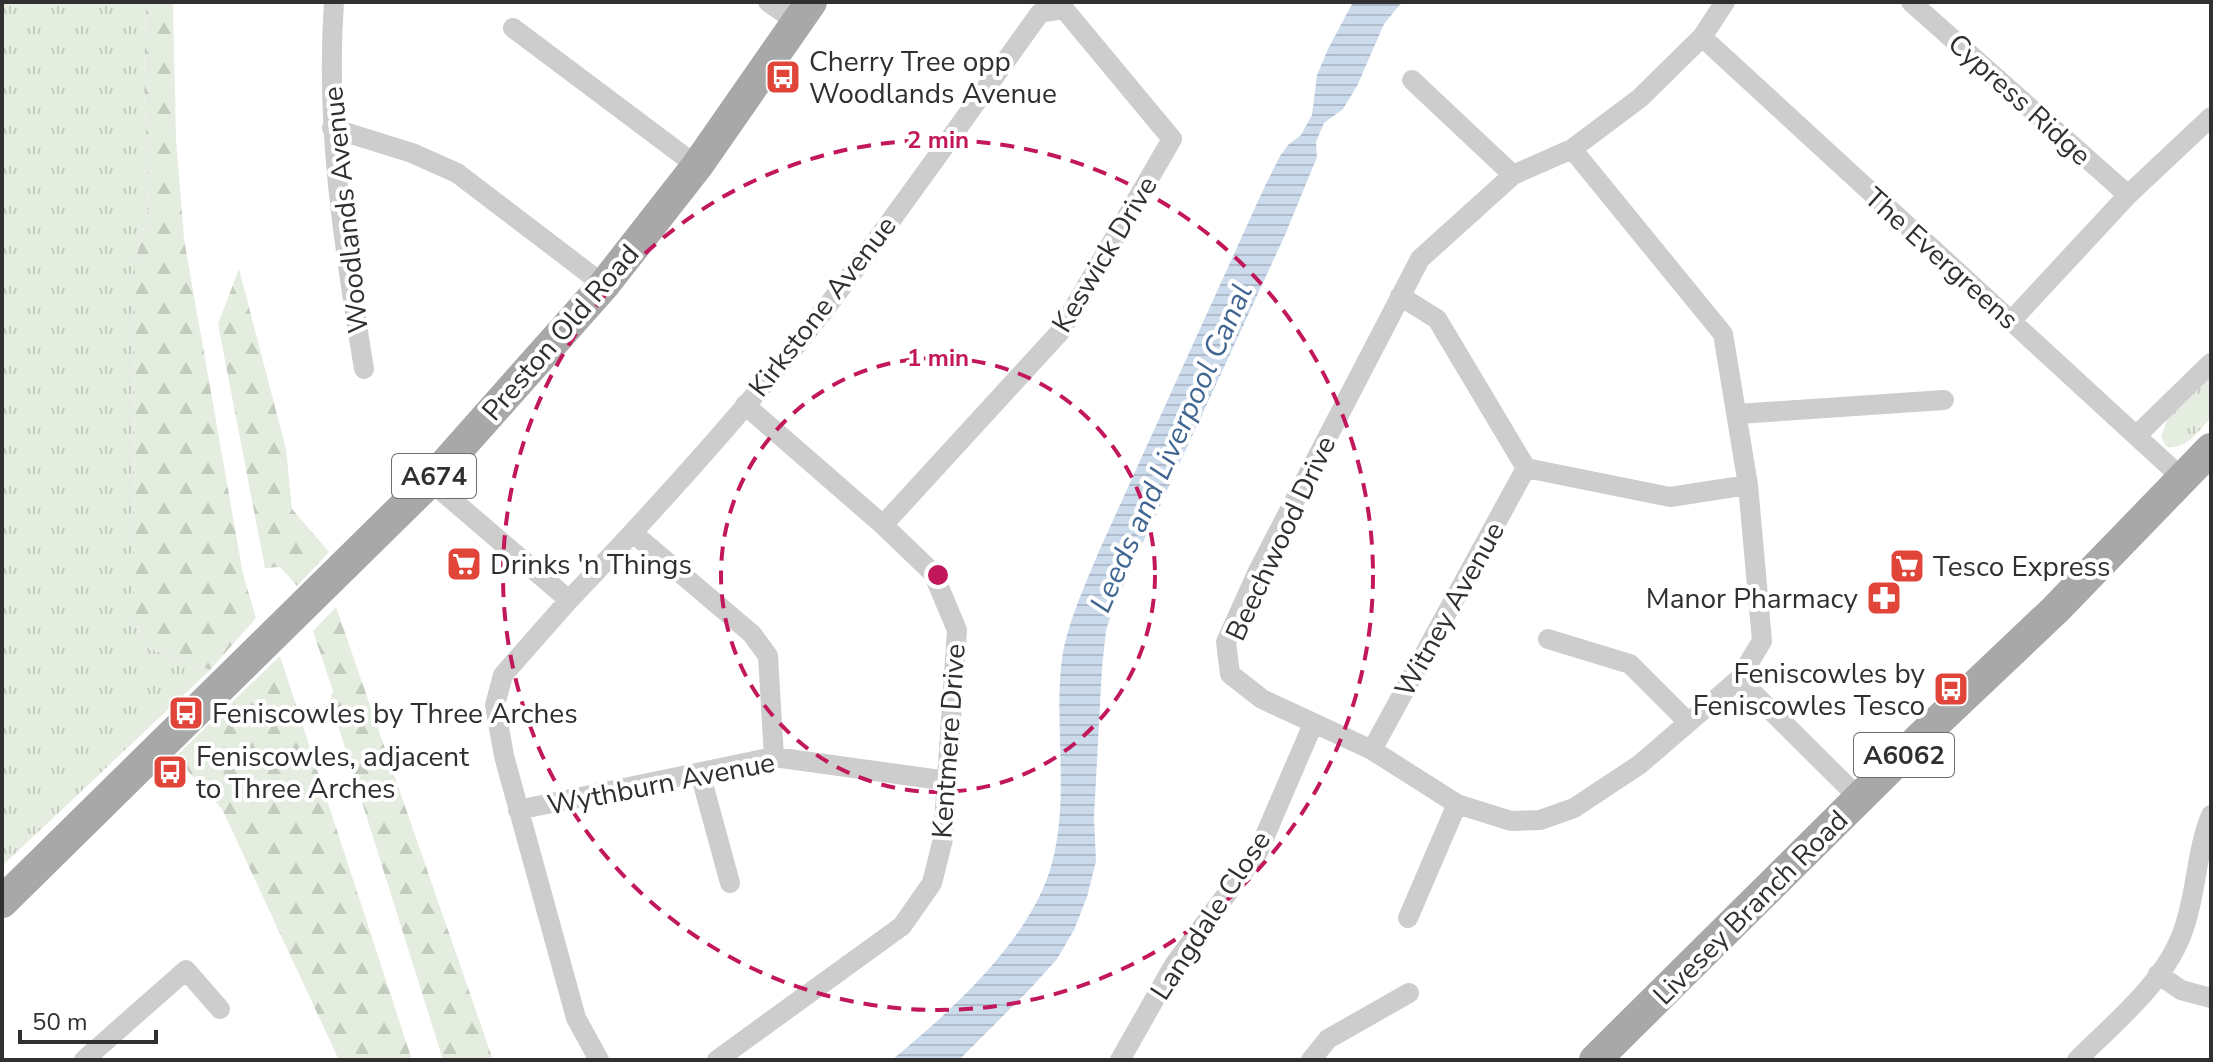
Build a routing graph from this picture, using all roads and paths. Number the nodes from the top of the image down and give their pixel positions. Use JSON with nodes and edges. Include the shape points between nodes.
{"nodes":[{"id":1,"x":334,"y":2,"type":"edge"},
{"id":2,"x":768,"y":2,"type":"edge"},
{"id":3,"x":1725,"y":2,"type":"edge"},
{"id":4,"x":1911,"y":2,"type":"edge"},
{"id":5,"x":1064,"y":9,"type":"joint"},
{"id":6,"x":804,"y":12,"type":"edge"},
{"id":7,"x":513,"y":28,"type":"dead end"},
{"id":8,"x":1702,"y":37,"type":"junction"},
{"id":9,"x":1412,"y":80,"type":"dead end"},
{"id":10,"x":2211,"y":117,"type":"edge"},
{"id":11,"x":332,"y":128,"type":"junction"},
{"id":12,"x":1572,"y":149,"type":"junction"},
{"id":13,"x":697,"y":166,"type":"junction"},
{"id":14,"x":1513,"y":175,"type":"junction"},
{"id":15,"x":2128,"y":195,"type":"junction"},
{"id":16,"x":604,"y":285,"type":"junction"},
{"id":17,"x":1400,"y":296,"type":"junction"},
{"id":18,"x":2011,"y":321,"type":"junction"},
{"id":19,"x":2211,"y":363,"type":"edge"},
{"id":20,"x":364,"y":369,"type":"dead end"},
{"id":21,"x":1944,"y":400,"type":"dead end"},
{"id":22,"x":745,"y":405,"type":"junction"},
{"id":23,"x":1738,"y":414,"type":"junction"},
{"id":24,"x":2137,"y":435,"type":"junction"},
{"id":25,"x":2211,"y":449,"type":"edge"},
{"id":26,"x":1526,"y":468,"type":"junction"},
{"id":27,"x":2182,"y":478,"type":"junction"},
{"id":28,"x":430,"y":481,"type":"junction"},
{"id":29,"x":1748,"y":485,"type":"junction"},
{"id":30,"x":883,"y":525,"type":"junction"},
{"id":31,"x":633,"y":533,"type":"junction"},
{"id":32,"x":569,"y":600,"type":"junction"},
{"id":33,"x":1548,"y":639,"type":"dead end"},
{"id":34,"x":1739,"y":679,"type":"junction"},
{"id":35,"x":1688,"y":722,"type":"junction"},
{"id":36,"x":1313,"y":724,"type":"junction"},
{"id":37,"x":1372,"y":750,"type":"junction"},
{"id":38,"x":774,"y":757,"type":"junction"},
{"id":39,"x":700,"y":773,"type":"junction"},
{"id":40,"x":948,"y":781,"type":"junction"},
{"id":41,"x":1860,"y":799,"type":"junction"},
{"id":42,"x":1457,"y":804,"type":"junction"},
{"id":43,"x":518,"y":810,"type":"junction"},
{"id":44,"x":2211,"y":815,"type":"edge"},
{"id":45,"x":730,"y":883,"type":"dead end"},
{"id":46,"x":2,"y":902,"type":"edge"},
{"id":47,"x":1408,"y":918,"type":"dead end"},
{"id":48,"x":2158,"y":974,"type":"junction"},
{"id":49,"x":1409,"y":993,"type":"dead end"},
{"id":50,"x":2211,"y":998,"type":"edge"},
{"id":51,"x":220,"y":1009,"type":"dead end"},
{"id":52,"x":84,"y":1060,"type":"edge"},
{"id":53,"x":599,"y":1060,"type":"edge"},
{"id":54,"x":717,"y":1060,"type":"edge"},
{"id":55,"x":1120,"y":1060,"type":"edge"},
{"id":56,"x":1311,"y":1060,"type":"edge"},
{"id":57,"x":1595,"y":1060,"type":"edge"},
{"id":58,"x":2077,"y":1060,"type":"edge"}],
"edges":[{"from":1,"to":11,"type":"street","name":"Woodlands Avenue"},
{"from":2,"to":6,"type":"street"},
{"from":3,"to":8,"type":"street","name":"Beechwood Drive"},
{"from":4,"to":15,"type":"street","name":"Cypress Ridge"},
{"from":5,"to":22,"type":"street","name":"Kirkstone Avenue","via":[[1040,13],[822,312]]},
{"from":5,"to":30,"type":"street","name":"Keswick Drive","via":[[1172,139],[1060,332]]},
{"from":6,"to":13,"type":"main road","name":"Preston Old Road","number":"A674"},
{"from":7,"to":13,"type":"street"},
{"from":8,"to":12,"type":"street","name":"Beechwood Drive","via":[[1640,98]]},
{"from":8,"to":18,"type":"street","name":"The Evergreens"},
{"from":9,"to":14,"type":"street"},
{"from":10,"to":15,"type":"street"},
{"from":11,"to":16,"type":"street","via":[[457,173]]},
{"from":11,"to":20,"type":"street","name":"Woodlands Avenue"},
{"from":12,"to":14,"type":"street","name":"Beechwood Drive"},
{"from":12,"to":23,"type":"street","name":"Beechwood Drive","via":[[1723,334]]},
{"from":13,"to":16,"type":"main road","name":"Preston Old Road","number":"A674"},
{"from":14,"to":17,"type":"street","name":"Beechwood Drive","via":[[1420,259]]},
{"from":15,"to":18,"type":"street"},
{"from":16,"to":28,"type":"main road","name":"Preston Old Road","number":"A674"},
{"from":17,"to":26,"type":"street","via":[[1437,319]]},
{"from":17,"to":36,"type":"street","name":"Beechwood Drive","via":[[1226,642],[1230,674],[1262,699]]},
{"from":18,"to":24,"type":"street","name":"The Evergreens"},
{"from":19,"to":24,"type":"street"},
{"from":21,"to":23,"type":"street"},
{"from":22,"to":30,"type":"street","name":"Kentmere Drive"},
{"from":22,"to":31,"type":"street","name":"Kirkstone Avenue"},
{"from":23,"to":29,"type":"street","name":"Beechwood Drive"},
{"from":24,"to":27,"type":"street","name":"The Evergreens"},
{"from":25,"to":27,"type":"main road","name":"Livesey Branch Road","number":"A6062"},
{"from":26,"to":29,"type":"street","via":[[1670,497]]},
{"from":26,"to":37,"type":"street","name":"Witney Avenue"},
{"from":27,"to":41,"type":"main road","name":"Livesey Branch Road","number":"A6062"},
{"from":28,"to":32,"type":"street"},
{"from":28,"to":46,"type":"main road","name":"Preston Old Road","number":"A674"},
{"from":29,"to":34,"type":"street","name":"Beechwood Drive","via":[[1762,641]]},
{"from":30,"to":40,"type":"street","name":"Kentmere Drive","via":[[933,573],[957,630]]},
{"from":31,"to":32,"type":"street","name":"Kirkstone Avenue"},
{"from":31,"to":38,"type":"street","via":[[752,634],[768,656]]},
{"from":32,"to":43,"type":"street","via":[[503,675],[495,705]]},
{"from":33,"to":35,"type":"street","via":[[1630,664]]},
{"from":34,"to":35,"type":"street","name":"Beechwood Drive"},
{"from":34,"to":41,"type":"street"},
{"from":35,"to":42,"type":"street","name":"Beechwood Drive","via":[[1639,765],[1574,808],[1540,820],[1511,821]]},
{"from":36,"to":37,"type":"street","name":"Beechwood Drive"},
{"from":36,"to":55,"type":"street","name":"Langdale Close","via":[[1258,852],[1174,965]]},
{"from":37,"to":42,"type":"street","name":"Beechwood Drive"},
{"from":38,"to":39,"type":"street","name":"Wythburn Avenue"},
{"from":38,"to":40,"type":"street","name":"Wythburn Avenue"},
{"from":39,"to":43,"type":"street","name":"Wythburn Avenue"},
{"from":39,"to":45,"type":"street"},
{"from":40,"to":54,"type":"street","name":"Kentmere Drive","via":[[943,839],[932,883],[902,926]]},
{"from":41,"to":57,"type":"main road","name":"Livesey Branch Road","number":"A6062"},
{"from":42,"to":47,"type":"street"},
{"from":43,"to":53,"type":"street","via":[[576,1018]]},
{"from":44,"to":48,"type":"street","via":[[2184,931]]},
{"from":48,"to":50,"type":"street","via":[[2181,990]]},
{"from":48,"to":58,"type":"street"},
{"from":49,"to":56,"type":"street","via":[[1328,1039]]},
{"from":51,"to":52,"type":"street","via":[[186,970]]}]}
